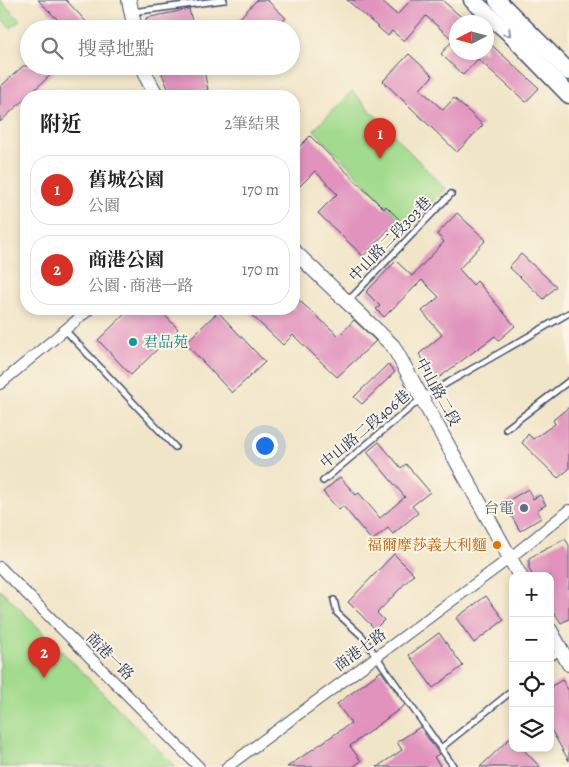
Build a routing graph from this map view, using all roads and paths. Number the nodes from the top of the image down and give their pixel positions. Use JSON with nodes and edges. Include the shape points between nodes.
{"nodes":[{"id":1,"x":224,"y":0,"type":"edge"},
{"id":2,"x":472,"y":0,"type":"edge"},
{"id":3,"x":497,"y":0,"type":"edge"},
{"id":4,"x":130,"y":6,"type":"edge"},
{"id":5,"x":134,"y":20,"type":"edge"},
{"id":6,"x":569,"y":72,"type":"edge"},
{"id":7,"x":146,"y":75,"type":"edge"},
{"id":8,"x":154,"y":90,"type":"edge"},
{"id":9,"x":569,"y":95,"type":"edge"},
{"id":10,"x":451,"y":194,"type":"dead end"},
{"id":11,"x":300,"y":258,"type":"edge"},
{"id":12,"x":347,"y":302,"type":"junction"},
{"id":13,"x":569,"y":313,"type":"edge"},
{"id":14,"x":82,"y":315,"type":"edge"},
{"id":15,"x":65,"y":329,"type":"junction"},
{"id":16,"x":569,"y":381,"type":"edge"},
{"id":17,"x":0,"y":384,"type":"edge"},
{"id":18,"x":423,"y":396,"type":"junction"},
{"id":19,"x":506,"y":428,"type":"dead end"},
{"id":20,"x":176,"y":446,"type":"dead end"},
{"id":21,"x":324,"y":481,"type":"dead end"},
{"id":22,"x":569,"y":510,"type":"edge"},
{"id":23,"x":510,"y":558,"type":"junction"},
{"id":24,"x":0,"y":567,"type":"edge"},
{"id":25,"x":518,"y":572,"type":"edge"},
{"id":26,"x":334,"y":600,"type":"dead end"},
{"id":27,"x":556,"y":654,"type":"edge"},
{"id":28,"x":376,"y":657,"type":"junction"},
{"id":29,"x":569,"y":664,"type":"edge"},
{"id":30,"x":509,"y":693,"type":"edge"},
{"id":31,"x":441,"y":748,"type":"junction"},
{"id":32,"x":452,"y":766,"type":"edge"},
{"id":33,"x":199,"y":767,"type":"edge"},
{"id":34,"x":227,"y":767,"type":"edge"}],
"edges":[{"from":1,"to":4,"type":"lane"},
{"from":2,"to":9,"type":"main road","one_way":true},
{"from":3,"to":6,"type":"main road"},
{"from":4,"to":5,"type":"main road"},
{"from":7,"to":8,"type":"main road"},
{"from":10,"to":12,"type":"lane","name":"中山路二段303巷"},
{"from":11,"to":12,"type":"main road","name":"中山路二段"},
{"from":12,"to":18,"type":"main road","name":"中山路二段","via":[[393,346]]},
{"from":13,"to":18,"type":"lane","name":"中山路二段406巷"},
{"from":14,"to":15,"type":"street"},
{"from":15,"to":17,"type":"street"},
{"from":15,"to":20,"type":"lane"},
{"from":16,"to":19,"type":"lane"},
{"from":18,"to":21,"type":"lane","name":"中山路二段406巷"},
{"from":18,"to":23,"type":"main road","name":"中山路二段"},
{"from":22,"to":23,"type":"street","name":"商港七路"},
{"from":23,"to":25,"type":"main road","name":"中山路二段"},
{"from":23,"to":28,"type":"street","name":"商港七路"},
{"from":24,"to":33,"type":"street","name":"商港一路"},
{"from":26,"to":28,"type":"lane","via":[[337,613],[362,636]]},
{"from":27,"to":29,"type":"main road"},
{"from":28,"to":31,"type":"lane"},
{"from":28,"to":34,"type":"street","name":"商港七路"},
{"from":30,"to":31,"type":"lane"},
{"from":31,"to":32,"type":"lane"}]}
